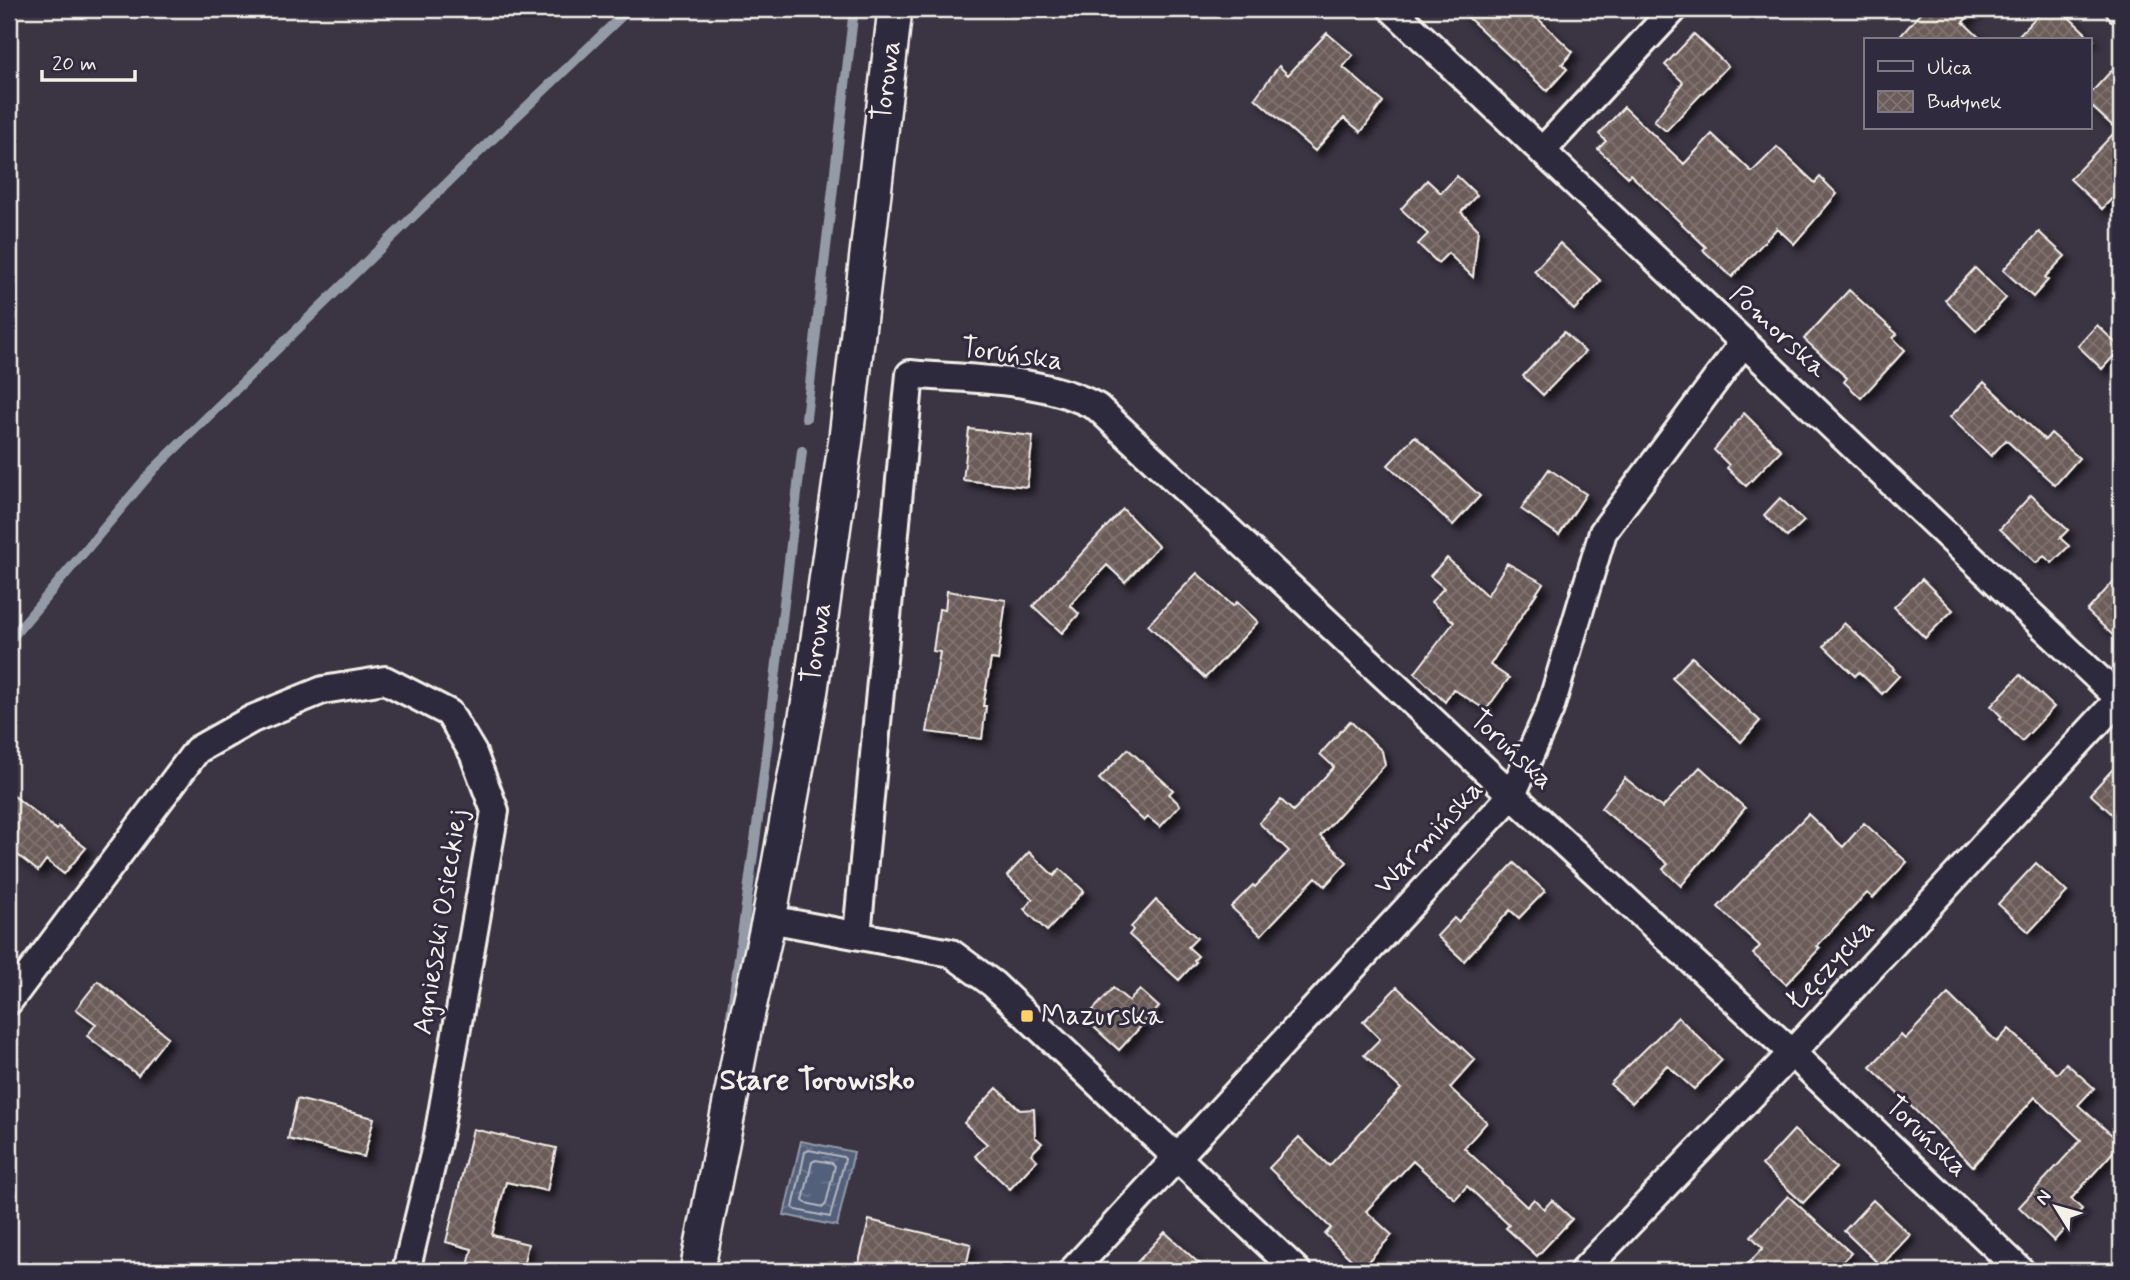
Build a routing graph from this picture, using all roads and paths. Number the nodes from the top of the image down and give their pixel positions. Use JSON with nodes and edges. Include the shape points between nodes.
{"nodes":[{"id":1,"x":895,"y":9,"type":"edge"},
{"id":2,"x":1392,"y":9,"type":"edge"},
{"id":3,"x":1674,"y":9,"type":"edge"},
{"id":4,"x":1542,"y":151,"type":"junction"},
{"id":5,"x":1744,"y":342,"type":"junction"},
{"id":6,"x":2121,"y":699,"type":"edge"},
{"id":7,"x":1512,"y":795,"type":"junction"},
{"id":8,"x":769,"y":919,"type":"junction"},
{"id":9,"x":857,"y":935,"type":"junction"},
{"id":10,"x":9,"y":1001,"type":"edge"},
{"id":11,"x":1792,"y":1053,"type":"junction"},
{"id":12,"x":1176,"y":1158,"type":"junction"},
{"id":13,"x":406,"y":1271,"type":"edge"},
{"id":14,"x":697,"y":1271,"type":"edge"},
{"id":15,"x":1072,"y":1271,"type":"edge"},
{"id":16,"x":1297,"y":1271,"type":"edge"},
{"id":17,"x":1583,"y":1271,"type":"edge"},
{"id":18,"x":2021,"y":1271,"type":"edge"}],
"edges":[{"from":1,"to":8,"type":"street","name":"Torowa","via":[[846,438],[811,689]]},
{"from":2,"to":4,"type":"street","name":"Pomorska"},
{"from":3,"to":4,"type":"street"},
{"from":4,"to":5,"type":"street","name":"Pomorska"},
{"from":5,"to":6,"type":"street","name":"Pomorska"},
{"from":5,"to":7,"type":"street","name":"Warmińska","via":[[1603,532],[1549,709]]},
{"from":6,"to":11,"type":"street","name":"Łęczycka"},
{"from":7,"to":9,"type":"street","name":"Toruńska","via":[[1097,407],[1075,396],[1022,383],[909,374]]},
{"from":7,"to":11,"type":"street","name":"Toruńska"},
{"from":7,"to":12,"type":"street","name":"Warmińska"},
{"from":8,"to":9,"type":"street"},
{"from":8,"to":14,"type":"street","name":"Torowa"},
{"from":9,"to":12,"type":"street","via":[[951,953],[993,985]]},
{"from":10,"to":13,"type":"street","name":"Agnieszki Osieckiej","via":[[197,750],[252,719],[323,690],[384,680],[449,713],[473,753],[495,811],[437,1142]]},
{"from":11,"to":17,"type":"street","name":"Łęczycka"},
{"from":11,"to":18,"type":"street","name":"Toruńska"},
{"from":12,"to":15,"type":"street","name":"Warmińska"},
{"from":12,"to":16,"type":"street"}]}
